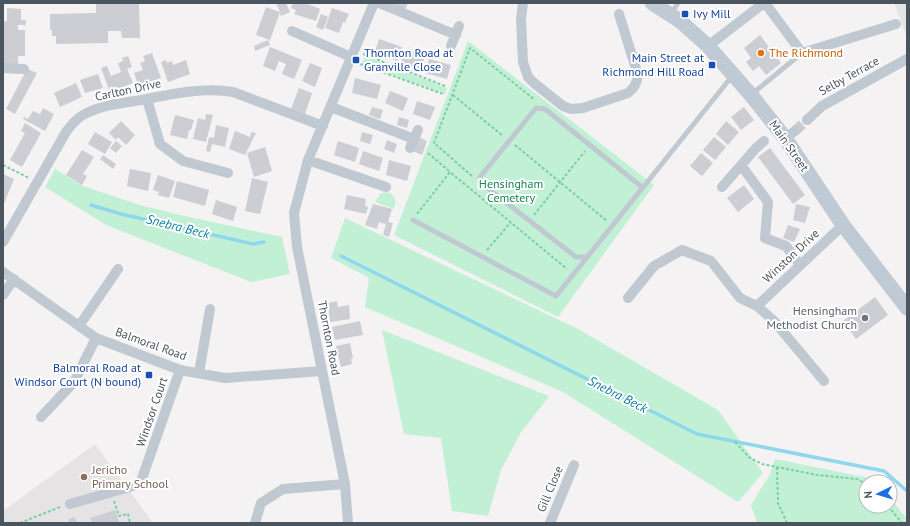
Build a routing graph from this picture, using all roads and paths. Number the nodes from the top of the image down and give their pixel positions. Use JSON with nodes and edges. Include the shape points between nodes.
{"nodes":[{"id":1,"x":374,"y":3,"type":"edge"},
{"id":2,"x":379,"y":3,"type":"edge"},
{"id":3,"x":523,"y":3,"type":"edge"},
{"id":4,"x":652,"y":3,"type":"edge"},
{"id":5,"x":765,"y":3,"type":"edge"},
{"id":6,"x":674,"y":9,"type":"edge"},
{"id":7,"x":619,"y":14,"type":"dead end"},
{"id":8,"x":896,"y":24,"type":"dead end"},
{"id":9,"x":292,"y":31,"type":"dead end"},
{"id":10,"x":452,"y":46,"type":"dead end"},
{"id":11,"x":708,"y":46,"type":"junction"},
{"id":12,"x":802,"y":53,"type":"junction"},
{"id":13,"x":352,"y":56,"type":"junction"},
{"id":14,"x":907,"y":59,"type":"edge"},
{"id":15,"x":3,"y":68,"type":"edge"},
{"id":16,"x":24,"y":69,"type":"dead end"},
{"id":17,"x":734,"y":75,"type":"junction"},
{"id":18,"x":445,"y":86,"type":"dead end"},
{"id":19,"x":443,"y":94,"type":"dead end"},
{"id":20,"x":453,"y":95,"type":"junction"},
{"id":21,"x":751,"y":95,"type":"junction"},
{"id":22,"x":147,"y":99,"type":"junction"},
{"id":23,"x":330,"y":108,"type":"junction"},
{"id":24,"x":545,"y":109,"type":"junction"},
{"id":25,"x":807,"y":120,"type":"tunnel mouth"},
{"id":26,"x":323,"y":126,"type":"junction"},
{"id":27,"x":414,"y":139,"type":"dead end"},
{"id":28,"x":509,"y":141,"type":"junction"},
{"id":29,"x":764,"y":141,"type":"dead end"},
{"id":30,"x":590,"y":145,"type":"junction"},
{"id":31,"x":428,"y":153,"type":"dead end"},
{"id":32,"x":308,"y":160,"type":"junction"},
{"id":33,"x":3,"y":165,"type":"edge"},
{"id":34,"x":741,"y":165,"type":"junction"},
{"id":35,"x":450,"y":172,"type":"junction"},
{"id":36,"x":228,"y":174,"type":"dead end"},
{"id":37,"x":37,"y":182,"type":"junction"},
{"id":38,"x":560,"y":182,"type":"junction"},
{"id":39,"x":481,"y":183,"type":"junction"},
{"id":40,"x":722,"y":187,"type":"dead end"},
{"id":41,"x":379,"y":188,"type":"dead end"},
{"id":42,"x":643,"y":188,"type":"junction"},
{"id":43,"x":413,"y":220,"type":"joint"},
{"id":44,"x":529,"y":220,"type":"junction"},
{"id":45,"x":511,"y":222,"type":"junction"},
{"id":46,"x":844,"y":225,"type":"junction"},
{"id":47,"x":612,"y":226,"type":"junction"},
{"id":48,"x":3,"y":242,"type":"edge"},
{"id":49,"x":482,"y":256,"type":"junction"},
{"id":50,"x":587,"y":257,"type":"junction"},
{"id":51,"x":800,"y":265,"type":"junction"},
{"id":52,"x":118,"y":269,"type":"dead end"},
{"id":53,"x":3,"y":272,"type":"edge"},
{"id":54,"x":574,"y":274,"type":"junction"},
{"id":55,"x":14,"y":279,"type":"junction"},
{"id":56,"x":3,"y":295,"type":"edge"},
{"id":57,"x":628,"y":298,"type":"dead end"},
{"id":58,"x":757,"y":306,"type":"junction"},
{"id":59,"x":907,"y":308,"type":"edge"},
{"id":60,"x":210,"y":310,"type":"dead end"},
{"id":61,"x":79,"y":326,"type":"junction"},
{"id":62,"x":96,"y":338,"type":"junction"},
{"id":63,"x":180,"y":370,"type":"junction"},
{"id":64,"x":322,"y":371,"type":"junction"},
{"id":65,"x":199,"y":373,"type":"junction"},
{"id":66,"x":824,"y":381,"type":"dead end"},
{"id":67,"x":40,"y":417,"type":"dead end"},
{"id":68,"x":735,"y":442,"type":"dead end"},
{"id":69,"x":574,"y":465,"type":"dead end"},
{"id":70,"x":777,"y":467,"type":"junction"},
{"id":71,"x":858,"y":480,"type":"edge"},
{"id":72,"x":345,"y":484,"type":"junction"},
{"id":73,"x":111,"y":492,"type":"junction"},
{"id":74,"x":70,"y":504,"type":"joint"},
{"id":75,"x":895,"y":514,"type":"edge"},
{"id":76,"x":20,"y":523,"type":"edge"},
{"id":77,"x":130,"y":523,"type":"edge"},
{"id":78,"x":255,"y":523,"type":"edge"},
{"id":79,"x":348,"y":523,"type":"edge"},
{"id":80,"x":550,"y":523,"type":"edge"},
{"id":81,"x":787,"y":523,"type":"edge"},
{"id":82,"x":902,"y":523,"type":"edge"}],
"edges":[{"from":1,"to":13,"type":"street","name":"Thornton Road"},
{"from":2,"to":10,"type":"street","via":[[458,31]]},
{"from":3,"to":7,"type":"street","via":[[523,62],[528,77],[563,106],[571,109],[583,108],[628,93],[637,82],[638,75]]},
{"from":4,"to":6,"type":"main road","name":"Main Street"},
{"from":5,"to":11,"type":"street"},
{"from":5,"to":12,"type":"street"},
{"from":6,"to":11,"type":"main road","name":"Main Street","via":[[680,20]]},
{"from":8,"to":12,"type":"street"},
{"from":9,"to":13,"type":"street"},
{"from":11,"to":17,"type":"main road","name":"Main Street"},
{"from":12,"to":21,"type":"lane"},
{"from":13,"to":18,"type":"path"},
{"from":13,"to":19,"type":"path"},
{"from":13,"to":23,"type":"street","name":"Thornton Road"},
{"from":14,"to":25,"type":"street","name":"Selby Terrace","via":[[822,106]]},
{"from":15,"to":16,"type":"street"},
{"from":17,"to":21,"type":"main road","name":"Main Street"},
{"from":17,"to":42,"type":"lane"},
{"from":20,"to":24,"type":"path","via":[[470,48]]},
{"from":20,"to":28,"type":"path"},
{"from":20,"to":39,"type":"path","via":[[434,143]]},
{"from":21,"to":46,"type":"main road","name":"Main Street","via":[[790,134]]},
{"from":22,"to":26,"type":"street","name":"Carlton Drive","via":[[224,90]]},
{"from":22,"to":36,"type":"street","via":[[160,144],[183,161]]},
{"from":22,"to":37,"type":"street","name":"Carlton Drive","via":[[101,107],[82,115],[66,132]]},
{"from":23,"to":26,"type":"street","name":"Thornton Road"},
{"from":23,"to":27,"type":"street"},
{"from":24,"to":28,"type":"lane","via":[[536,108]]},
{"from":24,"to":30,"type":"lane"},
{"from":26,"to":32,"type":"street","name":"Thornton Road"},
{"from":28,"to":38,"type":"path"},
{"from":28,"to":39,"type":"lane","via":[[480,177]]},
{"from":29,"to":34,"type":"street"},
{"from":30,"to":38,"type":"path"},
{"from":30,"to":42,"type":"lane"},
{"from":31,"to":35,"type":"path"},
{"from":32,"to":41,"type":"street"},
{"from":32,"to":64,"type":"street","name":"Thornton Road","via":[[294,212],[297,247]]},
{"from":33,"to":37,"type":"path"},
{"from":34,"to":40,"type":"street"},
{"from":34,"to":51,"type":"street","via":[[768,202],[765,238],[786,246]]},
{"from":35,"to":43,"type":"path"},
{"from":35,"to":45,"type":"path"},
{"from":37,"to":48,"type":"street","name":"Carlton Drive"},
{"from":38,"to":44,"type":"path"},
{"from":38,"to":47,"type":"path"},
{"from":39,"to":44,"type":"lane"},
{"from":42,"to":47,"type":"lane"},
{"from":43,"to":49,"type":"lane"},
{"from":44,"to":50,"type":"lane","via":[[576,257]]},
{"from":45,"to":49,"type":"path"},
{"from":45,"to":54,"type":"path"},
{"from":46,"to":51,"type":"street","name":"Winston Drive"},
{"from":46,"to":59,"type":"main road","name":"Main Street"},
{"from":47,"to":50,"type":"lane"},
{"from":49,"to":54,"type":"lane","via":[[556,296]]},
{"from":50,"to":54,"type":"lane"},
{"from":51,"to":58,"type":"street","name":"Winston Drive"},
{"from":52,"to":61,"type":"street"},
{"from":53,"to":55,"type":"street","name":"Balmoral Road"},
{"from":55,"to":56,"type":"street"},
{"from":55,"to":61,"type":"street","name":"Balmoral Road"},
{"from":57,"to":58,"type":"street","via":[[654,266],[682,250],[711,261],[740,298]]},
{"from":58,"to":66,"type":"street","via":[[774,320]]},
{"from":60,"to":65,"type":"street"},
{"from":61,"to":62,"type":"street","name":"Balmoral Road"},
{"from":62,"to":63,"type":"street","name":"Balmoral Road"},
{"from":62,"to":67,"type":"street","via":[[74,382]]},
{"from":63,"to":65,"type":"street","name":"Balmoral Road"},
{"from":63,"to":73,"type":"street","name":"Windsor Court","via":[[140,484]]},
{"from":64,"to":65,"type":"street","name":"Balmoral Road","via":[[225,378]]},
{"from":64,"to":72,"type":"street","name":"Thornton Road"},
{"from":68,"to":70,"type":"path","via":[[750,458]]},
{"from":69,"to":80,"type":"street","name":"Gill Close"},
{"from":70,"to":71,"type":"path"},
{"from":70,"to":81,"type":"path","via":[[778,503]]},
{"from":72,"to":78,"type":"street","via":[[283,489],[261,503]]},
{"from":72,"to":79,"type":"street","name":"Thornton Road"},
{"from":73,"to":74,"type":"street","name":"Windsor Court"},
{"from":73,"to":77,"type":"path","via":[[119,516],[128,514]]},
{"from":74,"to":76,"type":"path"},
{"from":75,"to":82,"type":"path"}]}
